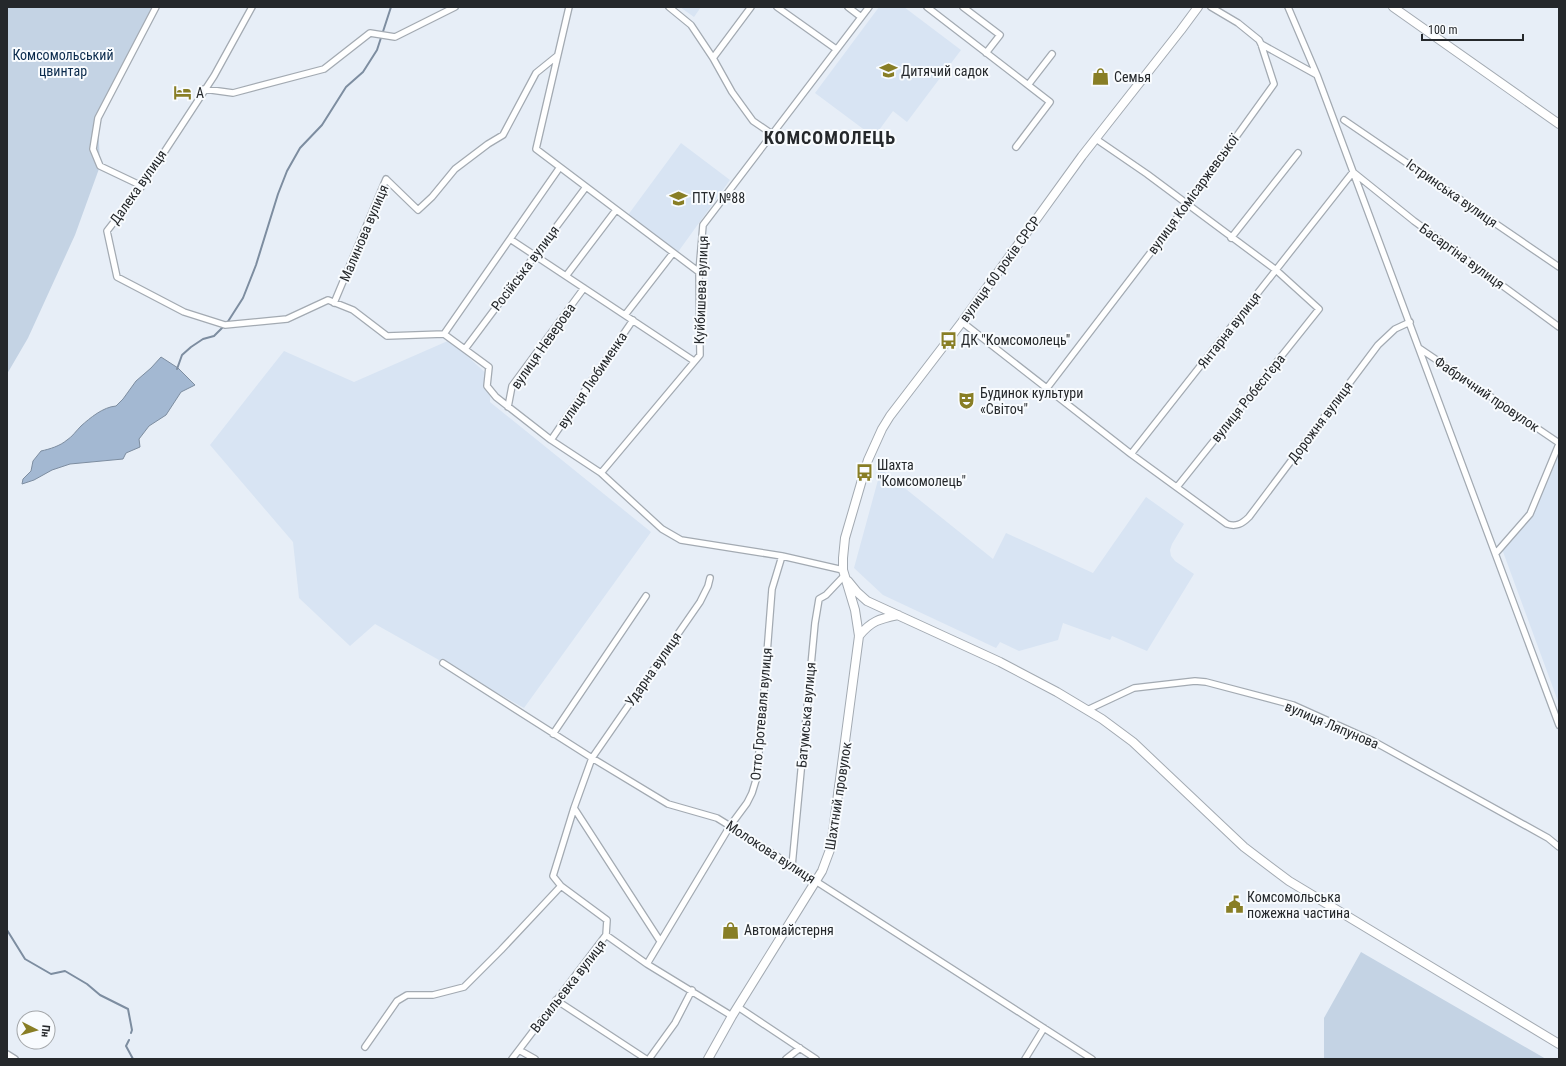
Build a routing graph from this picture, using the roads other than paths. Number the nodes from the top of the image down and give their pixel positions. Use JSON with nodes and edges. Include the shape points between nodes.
{"nodes":[{"id":1,"x":156,"y":7,"type":"edge"},
{"id":2,"x":252,"y":7,"type":"edge"},
{"id":3,"x":455,"y":7,"type":"edge"},
{"id":4,"x":570,"y":7,"type":"edge"},
{"id":5,"x":669,"y":7,"type":"edge"},
{"id":6,"x":751,"y":7,"type":"edge"},
{"id":7,"x":777,"y":7,"type":"edge"},
{"id":8,"x":848,"y":7,"type":"edge"},
{"id":9,"x":869,"y":7,"type":"edge"},
{"id":10,"x":927,"y":7,"type":"edge"},
{"id":11,"x":963,"y":7,"type":"edge"},
{"id":12,"x":1198,"y":7,"type":"edge"},
{"id":13,"x":1211,"y":7,"type":"edge"},
{"id":14,"x":1288,"y":7,"type":"edge"},
{"id":15,"x":1393,"y":7,"type":"edge"},
{"id":16,"x":861,"y":17,"type":"junction"},
{"id":17,"x":1261,"y":44,"type":"junction"},
{"id":18,"x":836,"y":50,"type":"junction"},
{"id":19,"x":986,"y":53,"type":"junction"},
{"id":20,"x":1052,"y":54,"type":"dead end"},
{"id":21,"x":557,"y":56,"type":"junction"},
{"id":22,"x":713,"y":58,"type":"junction"},
{"id":23,"x":1317,"y":75,"type":"junction"},
{"id":24,"x":1028,"y":85,"type":"junction"},
{"id":25,"x":204,"y":89,"type":"junction"},
{"id":26,"x":1344,"y":120,"type":"dead end"},
{"id":27,"x":1559,"y":124,"type":"edge"},
{"id":28,"x":772,"y":134,"type":"junction"},
{"id":29,"x":1096,"y":139,"type":"junction"},
{"id":30,"x":1016,"y":147,"type":"dead end"},
{"id":31,"x":1298,"y":154,"type":"dead end"},
{"id":32,"x":560,"y":167,"type":"junction"},
{"id":33,"x":1353,"y":172,"type":"junction"},
{"id":34,"x":142,"y":186,"type":"junction"},
{"id":35,"x":586,"y":187,"type":"junction"},
{"id":36,"x":1187,"y":205,"type":"junction"},
{"id":37,"x":616,"y":210,"type":"junction"},
{"id":38,"x":1231,"y":238,"type":"junction"},
{"id":39,"x":510,"y":239,"type":"junction"},
{"id":40,"x":673,"y":253,"type":"junction"},
{"id":41,"x":535,"y":255,"type":"junction"},
{"id":42,"x":1559,"y":266,"type":"edge"},
{"id":43,"x":1276,"y":270,"type":"junction"},
{"id":44,"x":699,"y":272,"type":"junction"},
{"id":45,"x":566,"y":276,"type":"junction"},
{"id":46,"x":584,"y":288,"type":"junction"},
{"id":47,"x":334,"y":302,"type":"junction"},
{"id":48,"x":625,"y":315,"type":"junction"},
{"id":49,"x":633,"y":320,"type":"junction"},
{"id":50,"x":962,"y":322,"type":"junction"},
{"id":51,"x":1410,"y":322,"type":"junction"},
{"id":52,"x":1559,"y":327,"type":"edge"},
{"id":53,"x":444,"y":334,"type":"junction"},
{"id":54,"x":1419,"y":348,"type":"junction"},
{"id":55,"x":465,"y":349,"type":"junction"},
{"id":56,"x":694,"y":361,"type":"junction"},
{"id":57,"x":1047,"y":388,"type":"junction"},
{"id":58,"x":508,"y":407,"type":"junction"},
{"id":59,"x":551,"y":440,"type":"junction"},
{"id":60,"x":1557,"y":442,"type":"edge"},
{"id":61,"x":1131,"y":454,"type":"junction"},
{"id":62,"x":601,"y":473,"type":"junction"},
{"id":63,"x":1177,"y":487,"type":"junction"},
{"id":64,"x":1496,"y":553,"type":"junction"},
{"id":65,"x":782,"y":556,"type":"junction"},
{"id":66,"x":843,"y":573,"type":"junction"},
{"id":67,"x":710,"y":578,"type":"dead end"},
{"id":68,"x":646,"y":596,"type":"dead end"},
{"id":69,"x":898,"y":615,"type":"junction"},
{"id":70,"x":859,"y":636,"type":"junction"},
{"id":71,"x":443,"y":663,"type":"dead end"},
{"id":72,"x":1087,"y":710,"type":"junction"},
{"id":73,"x":1559,"y":725,"type":"edge"},
{"id":74,"x":553,"y":734,"type":"junction"},
{"id":75,"x":592,"y":758,"type":"junction"},
{"id":76,"x":574,"y":808,"type":"junction"},
{"id":77,"x":730,"y":826,"type":"junction"},
{"id":78,"x":1559,"y":847,"type":"edge"},
{"id":79,"x":792,"y":866,"type":"junction"},
{"id":80,"x":816,"y":881,"type":"junction"},
{"id":81,"x":561,"y":886,"type":"junction"},
{"id":82,"x":606,"y":935,"type":"junction"},
{"id":83,"x":660,"y":942,"type":"junction"},
{"id":84,"x":647,"y":964,"type":"junction"},
{"id":85,"x":692,"y":990,"type":"junction"},
{"id":86,"x":556,"y":1000,"type":"junction"},
{"id":87,"x":738,"y":1007,"type":"junction"},
{"id":88,"x":732,"y":1016,"type":"junction"},
{"id":89,"x":1044,"y":1028,"type":"junction"},
{"id":90,"x":1559,"y":1044,"type":"edge"},
{"id":91,"x":365,"y":1047,"type":"dead end"},
{"id":92,"x":801,"y":1049,"type":"junction"},
{"id":93,"x":519,"y":1050,"type":"junction"},
{"id":94,"x":7,"y":1054,"type":"edge"},
{"id":95,"x":15,"y":1059,"type":"edge"},
{"id":96,"x":512,"y":1059,"type":"edge"},
{"id":97,"x":535,"y":1059,"type":"edge"},
{"id":98,"x":646,"y":1059,"type":"edge"},
{"id":99,"x":649,"y":1059,"type":"edge"},
{"id":100,"x":708,"y":1059,"type":"edge"},
{"id":101,"x":786,"y":1059,"type":"edge"},
{"id":102,"x":805,"y":1059,"type":"edge"},
{"id":103,"x":816,"y":1059,"type":"edge"},
{"id":104,"x":1025,"y":1059,"type":"edge"},
{"id":105,"x":1092,"y":1059,"type":"edge"}],
"edges":[{"from":1,"to":34,"type":"street","via":[[98,118],[92,149],[100,166]]},
{"from":2,"to":25,"type":"street","name":"Далека вулиця"},
{"from":3,"to":25,"type":"street","via":[[395,37],[370,33],[324,69],[233,93]]},
{"from":4,"to":21,"type":"street"},
{"from":5,"to":22,"type":"street","via":[[692,25]]},
{"from":6,"to":22,"type":"street"},
{"from":7,"to":18,"type":"street"},
{"from":8,"to":16,"type":"street"},
{"from":9,"to":16,"type":"street","name":"Куйбишева вулиця"},
{"from":10,"to":19,"type":"street"},
{"from":11,"to":19,"type":"street","via":[[1000,35]]},
{"from":12,"to":29,"type":"street","name":"вулиця 60 років СРСР"},
{"from":13,"to":17,"type":"street","name":"вулиця Комісаржевської","via":[[1238,23]]},
{"from":14,"to":23,"type":"street"},
{"from":15,"to":27,"type":"street"},
{"from":16,"to":18,"type":"street","name":"Куйбишева вулиця"},
{"from":17,"to":23,"type":"street"},
{"from":17,"to":36,"type":"street","name":"вулиця Комісаржевської","via":[[1274,84]]},
{"from":18,"to":28,"type":"street","name":"Куйбишева вулиця"},
{"from":19,"to":24,"type":"street"},
{"from":20,"to":24,"type":"street"},
{"from":21,"to":32,"type":"street","via":[[536,149]]},
{"from":21,"to":47,"type":"street","name":"Малинова вулиця","via":[[536,73],[503,135],[455,169],[418,210],[386,179]]},
{"from":22,"to":28,"type":"street","via":[[732,92],[753,121]]},
{"from":23,"to":33,"type":"street"},
{"from":24,"to":30,"type":"street","via":[[1050,102]]},
{"from":25,"to":34,"type":"street","name":"Далека вулиця"},
{"from":26,"to":42,"type":"street","name":"Істринська вулиця"},
{"from":28,"to":44,"type":"street","name":"Куйбишева вулиця","via":[[703,226]]},
{"from":29,"to":36,"type":"street"},
{"from":29,"to":50,"type":"street","name":"вулиця 60 років СРСР"},
{"from":31,"to":38,"type":"street"},
{"from":32,"to":35,"type":"street"},
{"from":32,"to":39,"type":"street"},
{"from":33,"to":43,"type":"street","name":"Янтарна вулиця"},
{"from":33,"to":51,"type":"street"},
{"from":33,"to":52,"type":"street","name":"Басаргіна вулиця","via":[[1414,221]]},
{"from":34,"to":47,"type":"street","name":"Далека вулиця","via":[[107,231],[116,277],[184,312],[225,325],[287,319],[328,300]]},
{"from":35,"to":37,"type":"street"},
{"from":35,"to":41,"type":"street","name":"Російська вулиця"},
{"from":36,"to":38,"type":"street"},
{"from":36,"to":57,"type":"street","name":"вулиця Комісаржевської"},
{"from":37,"to":40,"type":"street"},
{"from":37,"to":45,"type":"street"},
{"from":38,"to":43,"type":"street"},
{"from":39,"to":41,"type":"street"},
{"from":39,"to":53,"type":"street"},
{"from":40,"to":44,"type":"street"},
{"from":40,"to":48,"type":"street"},
{"from":41,"to":45,"type":"street"},
{"from":41,"to":55,"type":"street","name":"Російська вулиця"},
{"from":43,"to":61,"type":"street","name":"Янтарна вулиця"},
{"from":43,"to":63,"type":"street","name":"вулиця Робесп'єра","via":[[1319,309]]},
{"from":44,"to":56,"type":"street","name":"Куйбишева вулиця","via":[[700,355]]},
{"from":45,"to":46,"type":"street"},
{"from":46,"to":48,"type":"street"},
{"from":46,"to":58,"type":"street","name":"вулиця Неверова","via":[[512,386]]},
{"from":47,"to":53,"type":"street","via":[[353,310],[387,336]]},
{"from":48,"to":49,"type":"street"},
{"from":49,"to":56,"type":"street"},
{"from":49,"to":59,"type":"street","name":"вулиця Любименка"},
{"from":50,"to":57,"type":"street"},
{"from":50,"to":66,"type":"street","name":"вулиця 60 років СРСР","via":[[890,416],[875,444],[845,538]]},
{"from":51,"to":54,"type":"street"},
{"from":51,"to":63,"type":"street","name":"Дорожня вулиця","via":[[1395,329],[1378,345],[1249,517],[1234,526],[1227,524]]},
{"from":53,"to":55,"type":"street"},
{"from":54,"to":60,"type":"street","name":"Фабричний провулок"},
{"from":54,"to":64,"type":"street"},
{"from":55,"to":58,"type":"street","via":[[489,367],[487,386]]},
{"from":56,"to":62,"type":"street","name":"Куйбишева вулиця"},
{"from":57,"to":61,"type":"street"},
{"from":58,"to":59,"type":"street"},
{"from":59,"to":62,"type":"street"},
{"from":60,"to":64,"type":"street","via":[[1530,514]]},
{"from":61,"to":63,"type":"street"},
{"from":62,"to":65,"type":"street","via":[[662,529],[681,540]]},
{"from":64,"to":73,"type":"street"},
{"from":65,"to":66,"type":"street"},
{"from":65,"to":77,"type":"street","name":"Отто Гротеваля вулиця","via":[[772,589],[756,780],[747,802]]},
{"from":66,"to":69,"type":"street","via":[[867,601]]},
{"from":66,"to":70,"type":"street","name":"Шахтний провулок","via":[[855,610]]},
{"from":66,"to":79,"type":"street","name":"Батумська вулиця","via":[[826,595],[819,599]]},
{"from":67,"to":75,"type":"street","name":"Ударна вулиця","via":[[700,602]]},
{"from":68,"to":74,"type":"street"},
{"from":69,"to":70,"type":"street","via":[[874,622]]},
{"from":69,"to":72,"type":"street","via":[[1000,662]]},
{"from":70,"to":80,"type":"street","name":"Шахтний провулок","via":[[834,834],[828,859]]},
{"from":71,"to":74,"type":"street","name":"Молокова вулиця"},
{"from":72,"to":78,"type":"street","name":"вулиця Ляпунова","via":[[1134,688],[1195,681],[1293,705],[1373,741],[1548,838]]},
{"from":72,"to":90,"type":"street","via":[[1133,742],[1244,846],[1289,881]]},
{"from":74,"to":75,"type":"street","name":"Молокова вулиця"},
{"from":75,"to":76,"type":"street","name":"Ударна вулиця"},
{"from":75,"to":77,"type":"street","name":"Молокова вулиця","via":[[668,804],[717,818]]},
{"from":76,"to":81,"type":"street","name":"Ударна вулиця","via":[[553,876]]},
{"from":76,"to":83,"type":"street"},
{"from":77,"to":79,"type":"street","name":"Молокова вулиця"},
{"from":77,"to":83,"type":"street","name":"Отто Гротеваля вулиця"},
{"from":79,"to":80,"type":"street","name":"Молокова вулиця"},
{"from":80,"to":87,"type":"street","name":"Шахтний провулок"},
{"from":80,"to":89,"type":"street","name":"Молокова вулиця"},
{"from":81,"to":82,"type":"street","via":[[607,920]]},
{"from":81,"to":91,"type":"street","via":[[464,988],[433,995],[407,995],[397,1001]]},
{"from":82,"to":84,"type":"street","name":"Васильєвка вулиця"},
{"from":82,"to":86,"type":"street","name":"Васильєвка вулиця"},
{"from":83,"to":84,"type":"street","name":"Отто Гротеваля вулиця"},
{"from":84,"to":85,"type":"street","name":"Васильєвка вулиця"},
{"from":85,"to":88,"type":"street","name":"Васильєвка вулиця"},
{"from":85,"to":99,"type":"street","via":[[675,1023]]},
{"from":86,"to":93,"type":"street","name":"Васильєвка вулиця"},
{"from":86,"to":98,"type":"street"},
{"from":87,"to":88,"type":"street","name":"Шахтний провулок"},
{"from":87,"to":92,"type":"street"},
{"from":88,"to":100,"type":"street","name":"Шахтний провулок"},
{"from":89,"to":104,"type":"street"},
{"from":89,"to":105,"type":"street","name":"Молокова вулиця"},
{"from":92,"to":101,"type":"street"},
{"from":92,"to":102,"type":"street"},
{"from":92,"to":103,"type":"street"},
{"from":93,"to":96,"type":"street","name":"Васильєвка вулиця"},
{"from":93,"to":97,"type":"street"},
{"from":94,"to":95,"type":"street"}]}
